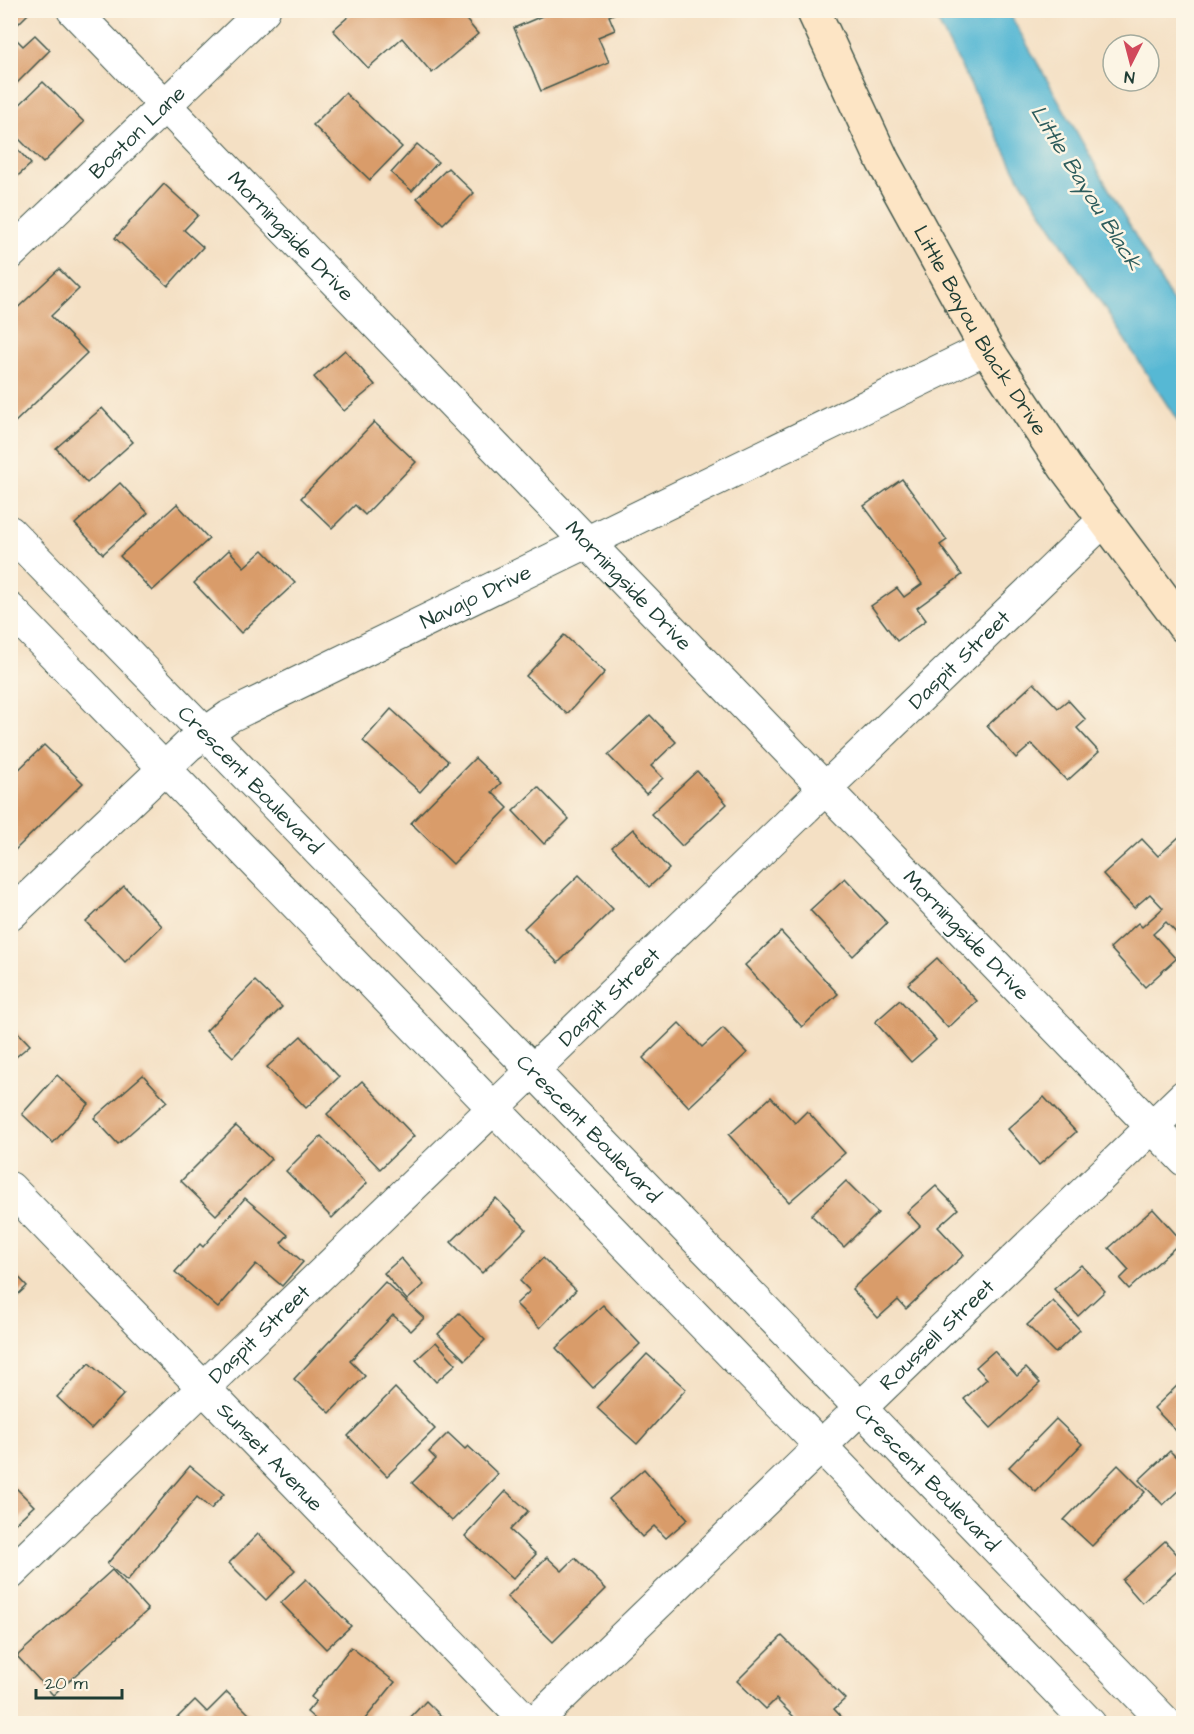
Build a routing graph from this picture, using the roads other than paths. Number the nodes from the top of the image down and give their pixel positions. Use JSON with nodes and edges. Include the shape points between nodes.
{"nodes":[{"id":1,"x":73,"y":10,"type":"edge"},
{"id":2,"x":264,"y":10,"type":"edge"},
{"id":3,"x":813,"y":10,"type":"edge"},
{"id":4,"x":165,"y":106,"type":"junction"},
{"id":5,"x":10,"y":254,"type":"edge"},
{"id":6,"x":986,"y":348,"type":"junction"},
{"id":7,"x":1104,"y":520,"type":"junction"},
{"id":8,"x":10,"y":532,"type":"edge"},
{"id":9,"x":586,"y":542,"type":"junction"},
{"id":10,"x":10,"y":609,"type":"edge"},
{"id":11,"x":1184,"y":626,"type":"edge"},
{"id":12,"x":206,"y":733,"type":"junction"},
{"id":13,"x":166,"y":766,"type":"junction"},
{"id":14,"x":825,"y":790,"type":"junction"},
{"id":15,"x":10,"y":915,"type":"edge"},
{"id":16,"x":533,"y":1071,"type":"junction"},
{"id":17,"x":1184,"y":1096,"type":"edge"},
{"id":18,"x":496,"y":1108,"type":"junction"},
{"id":19,"x":1151,"y":1127,"type":"junction"},
{"id":20,"x":1184,"y":1160,"type":"edge"},
{"id":21,"x":10,"y":1188,"type":"edge"},
{"id":22,"x":204,"y":1388,"type":"junction"},
{"id":23,"x":861,"y":1407,"type":"junction"},
{"id":24,"x":821,"y":1445,"type":"junction"},
{"id":25,"x":10,"y":1574,"type":"edge"},
{"id":26,"x":531,"y":1724,"type":"edge"},
{"id":27,"x":1090,"y":1724,"type":"edge"},
{"id":28,"x":1167,"y":1724,"type":"edge"}],
"edges":[{"from":1,"to":4,"type":"street","name":"Morningside Drive"},
{"from":2,"to":4,"type":"street","name":"Boston Lane"},
{"from":3,"to":6,"type":"main road","name":"Little Bayou Black Drive","via":[[884,161]]},
{"from":4,"to":5,"type":"street","name":"Boston Lane"},
{"from":4,"to":9,"type":"street","name":"Morningside Drive"},
{"from":6,"to":7,"type":"main road","name":"Little Bayou Black Drive"},
{"from":6,"to":9,"type":"street","name":"Navajo Drive"},
{"from":7,"to":11,"type":"main road","name":"Little Bayou Black Drive"},
{"from":7,"to":14,"type":"street","name":"Daspit Street"},
{"from":8,"to":12,"type":"street","name":"Crescent Boulevard"},
{"from":9,"to":12,"type":"street","name":"Navajo Drive","via":[[268,696]]},
{"from":9,"to":14,"type":"street","name":"Morningside Drive"},
{"from":10,"to":13,"type":"street"},
{"from":12,"to":13,"type":"street","name":"Navajo Drive"},
{"from":12,"to":16,"type":"street","name":"Crescent Boulevard"},
{"from":13,"to":15,"type":"street","name":"Navajo Drive"},
{"from":13,"to":18,"type":"street"},
{"from":14,"to":16,"type":"street","name":"Daspit Street"},
{"from":14,"to":19,"type":"street","name":"Morningside Drive"},
{"from":16,"to":18,"type":"street","name":"Daspit Street"},
{"from":16,"to":23,"type":"street","name":"Crescent Boulevard"},
{"from":17,"to":19,"type":"street","name":"Roussell Street"},
{"from":18,"to":22,"type":"street","name":"Daspit Street"},
{"from":18,"to":24,"type":"street"},
{"from":19,"to":20,"type":"street","name":"Morningside Drive"},
{"from":19,"to":23,"type":"street","name":"Roussell Street"},
{"from":21,"to":22,"type":"street","name":"Sunset Avenue"},
{"from":22,"to":25,"type":"street","name":"Daspit Street"},
{"from":22,"to":26,"type":"street","name":"Sunset Avenue"},
{"from":23,"to":24,"type":"street","name":"Roussell Street"},
{"from":23,"to":28,"type":"street","name":"Crescent Boulevard"},
{"from":24,"to":26,"type":"street","name":"Roussell Street"},
{"from":24,"to":27,"type":"street"}]}
